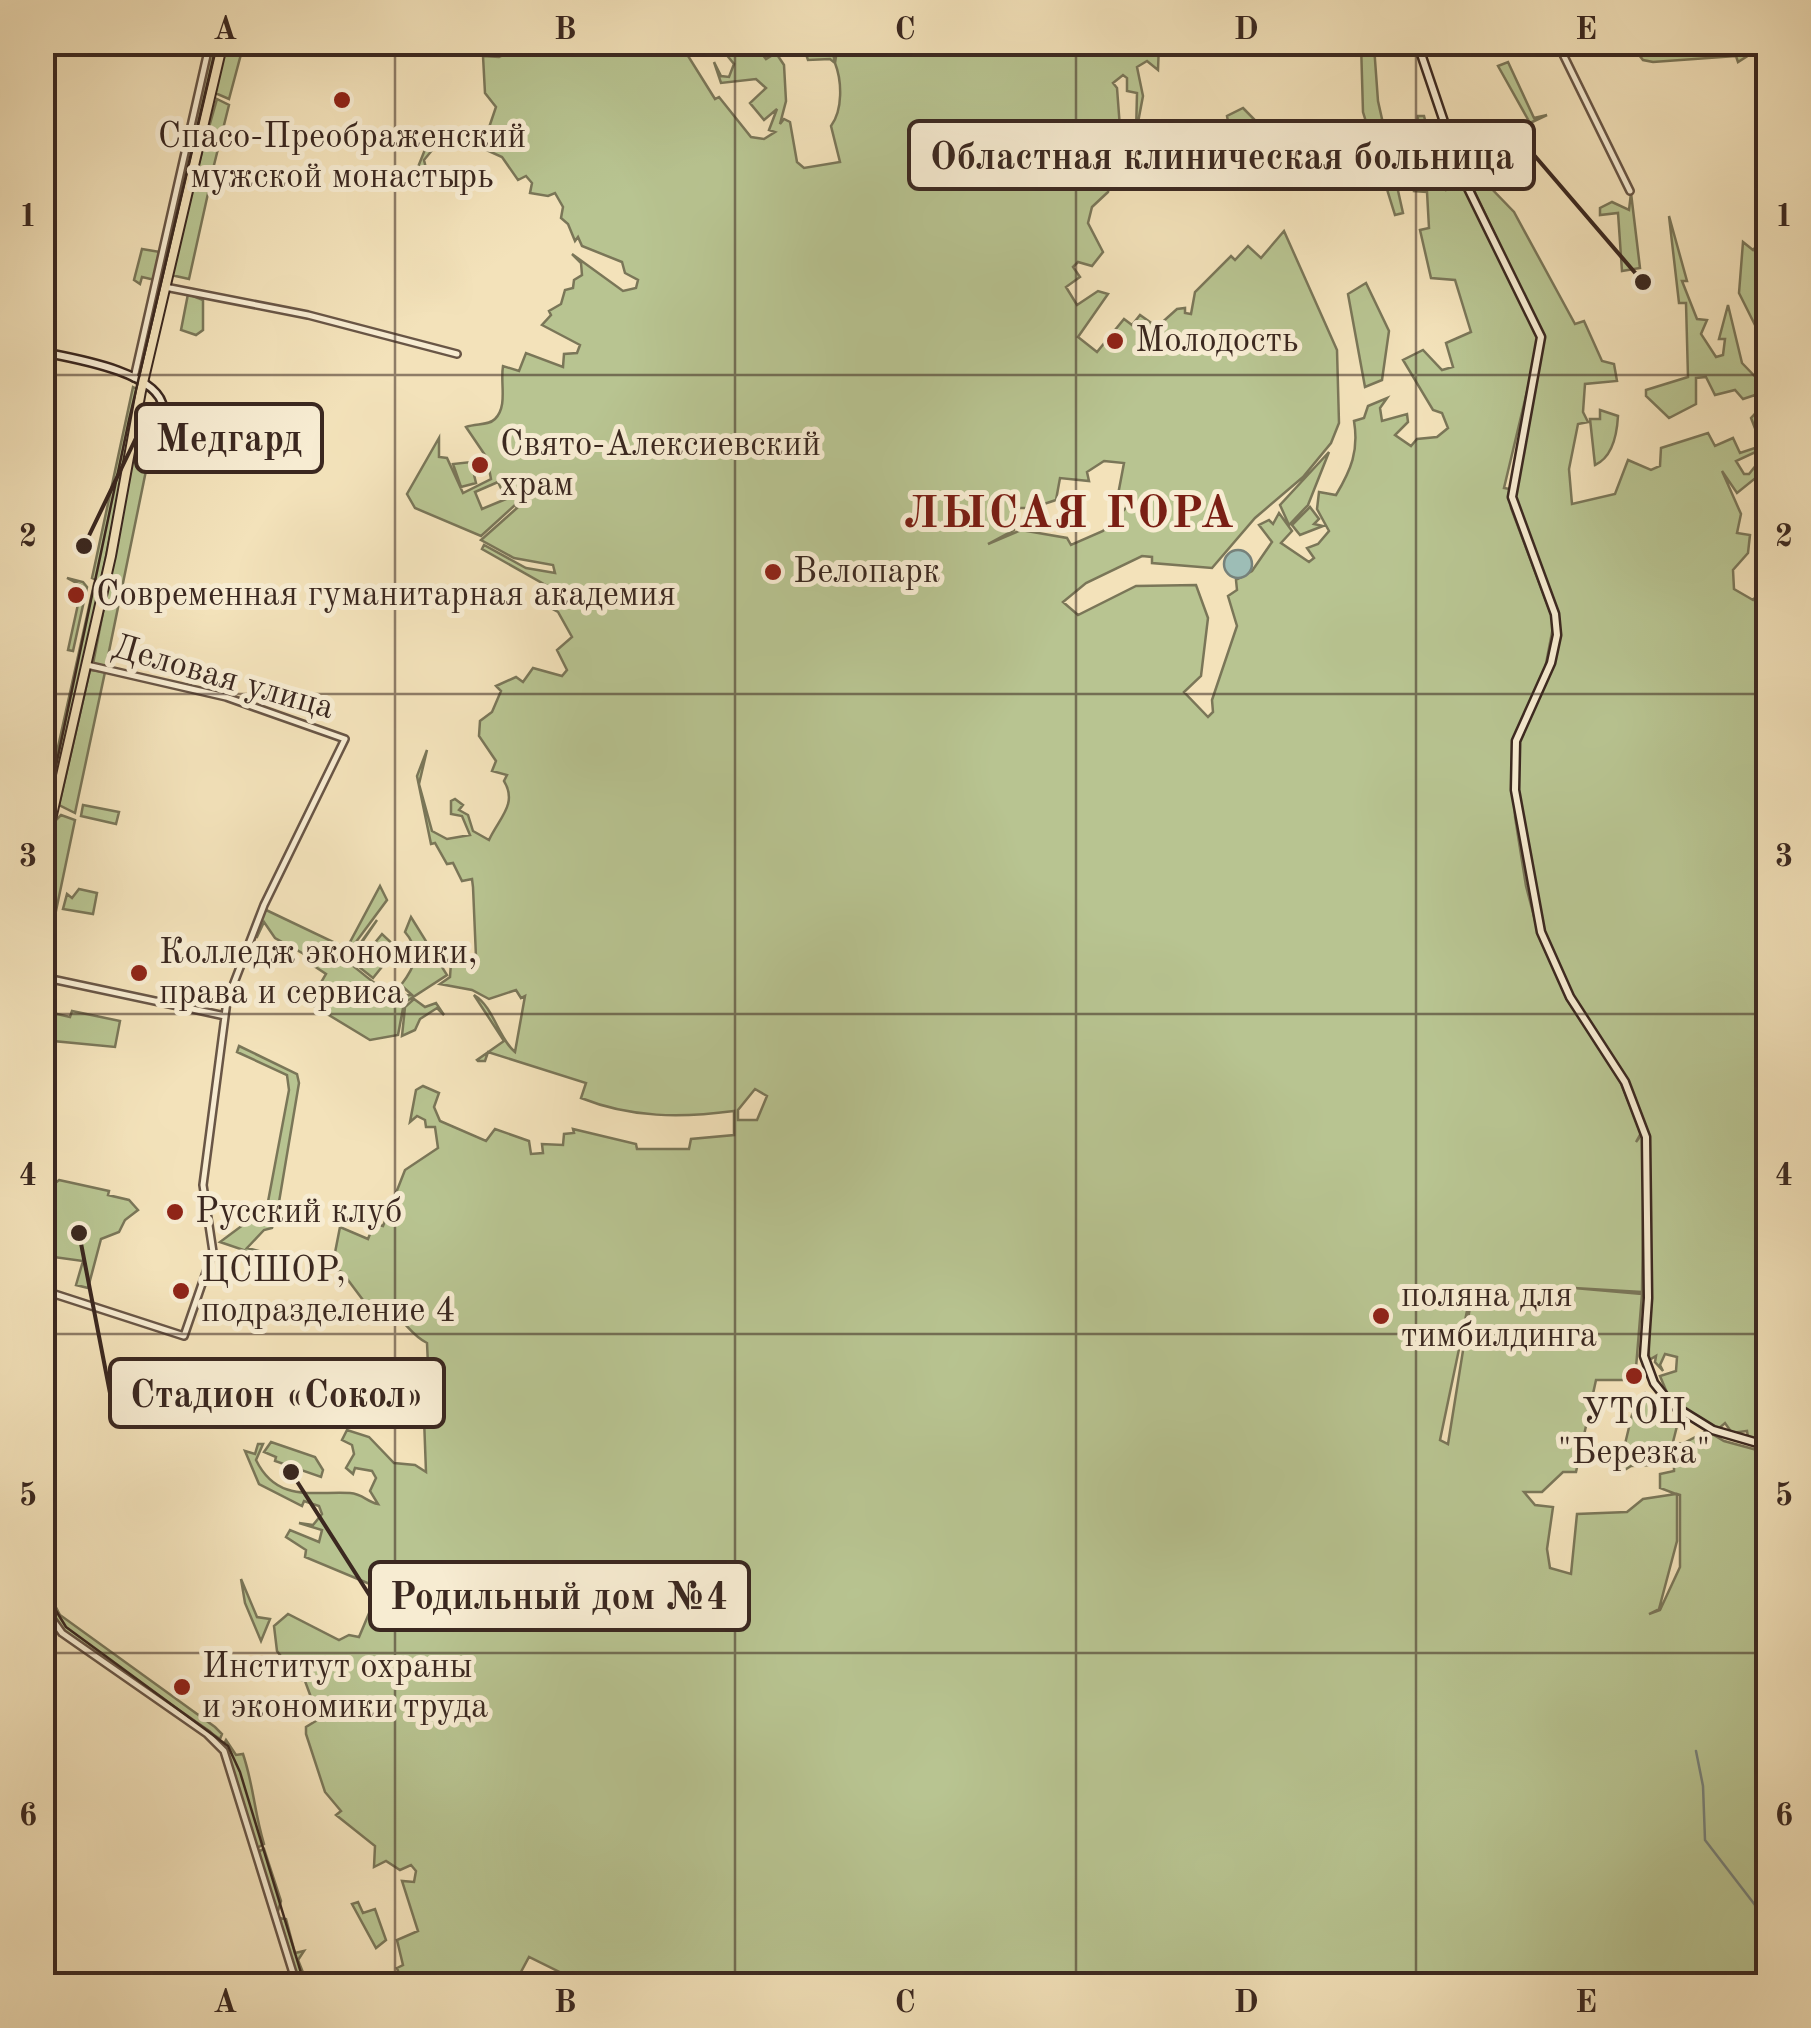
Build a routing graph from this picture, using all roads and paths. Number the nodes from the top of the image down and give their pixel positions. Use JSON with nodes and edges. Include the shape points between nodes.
{"nodes":[{"id":1,"x":210,"y":42,"type":"edge"},
{"id":2,"x":223,"y":42,"type":"edge"},
{"id":3,"x":1418,"y":42,"type":"edge"},
{"id":4,"x":1557,"y":42,"type":"edge"},
{"id":5,"x":1630,"y":191,"type":"dead end"},
{"id":6,"x":165,"y":287,"type":"junction"},
{"id":7,"x":42,"y":352,"type":"edge"},
{"id":8,"x":457,"y":354,"type":"dead end"},
{"id":9,"x":138,"y":382,"type":"junction"},
{"id":10,"x":135,"y":419,"type":"junction"},
{"id":11,"x":87,"y":665,"type":"junction"},
{"id":12,"x":42,"y":859,"type":"edge"},
{"id":13,"x":42,"y":977,"type":"edge"},
{"id":14,"x":225,"y":1016,"type":"junction"},
{"id":15,"x":42,"y":1290,"type":"edge"},
{"id":16,"x":1768,"y":1446,"type":"edge"},
{"id":17,"x":42,"y":1605,"type":"edge"},
{"id":18,"x":297,"y":1986,"type":"edge"}],
"edges":[{"from":1,"to":9,"type":"street"},
{"from":2,"to":6,"type":"main road"},
{"from":3,"to":16,"type":"main road","via":[[1464,178],[1541,337],[1512,497],[1555,614],[1556,635],[1516,741],[1516,790],[1541,932],[1570,997],[1626,1082],[1646,1137],[1644,1356],[1671,1404],[1713,1430]]},
{"from":4,"to":5,"type":"street"},
{"from":6,"to":8,"type":"street"},
{"from":6,"to":9,"type":"main road"},
{"from":7,"to":9,"type":"main road","via":[[112,367]]},
{"from":9,"to":10,"type":"main road"},
{"from":9,"to":10,"type":"main road","via":[[162,403]]},
{"from":10,"to":11,"type":"main road"},
{"from":11,"to":12,"type":"main road"},
{"from":11,"to":14,"type":"street","name":"Деловая улица","via":[[226,697],[345,739],[264,905]]},
{"from":13,"to":14,"type":"street"},
{"from":14,"to":15,"type":"street","via":[[202,1185],[213,1252],[184,1336]]},
{"from":17,"to":18,"type":"street","via":[[68,1638],[218,1744],[231,1767]]}]}
